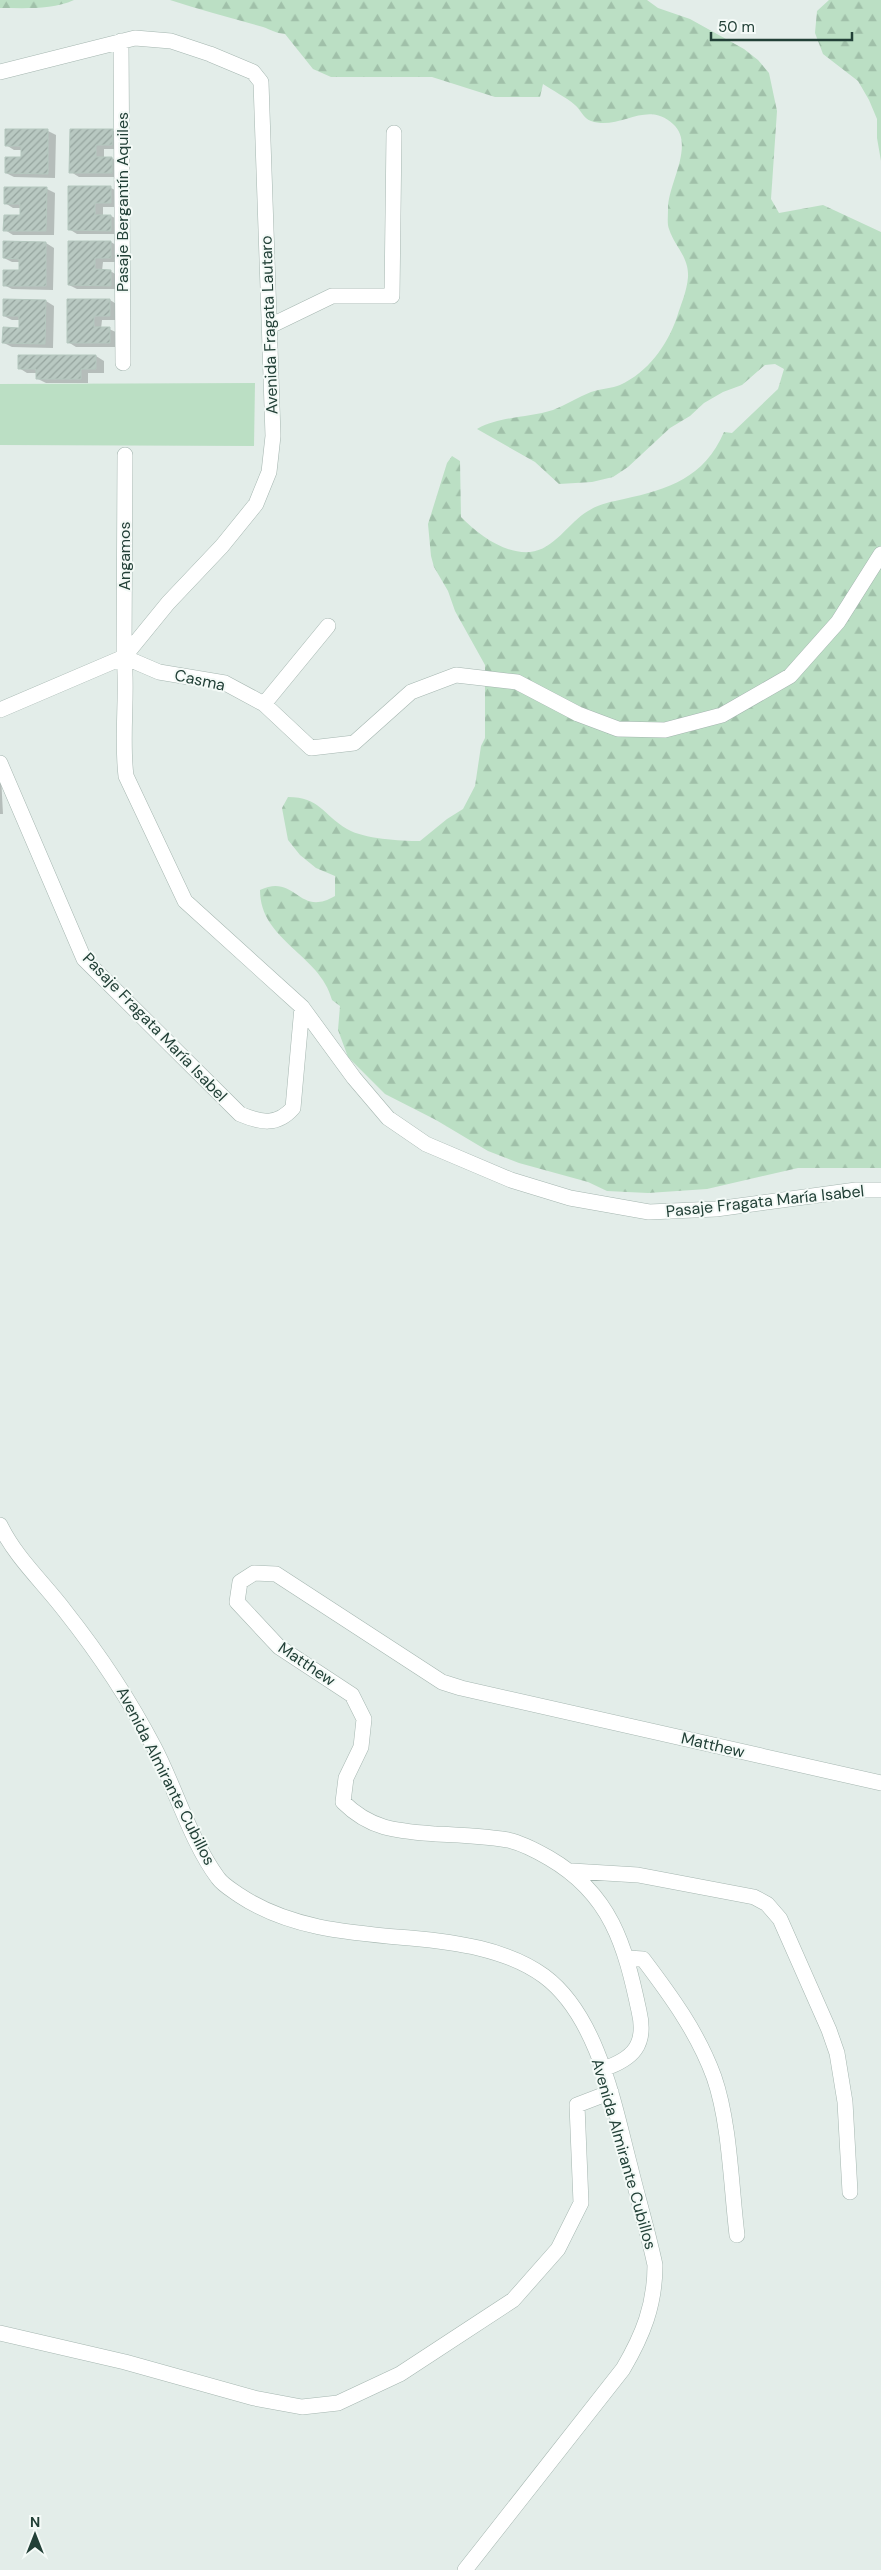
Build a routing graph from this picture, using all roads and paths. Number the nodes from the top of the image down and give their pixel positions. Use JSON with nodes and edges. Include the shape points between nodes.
{"nodes":[{"id":1,"x":121,"y":41,"type":"junction"},
{"id":2,"x":0,"y":72,"type":"edge"},
{"id":3,"x":394,"y":133,"type":"dead end"},
{"id":4,"x":270,"y":326,"type":"junction"},
{"id":5,"x":123,"y":364,"type":"dead end"},
{"id":6,"x":125,"y":455,"type":"dead end"},
{"id":7,"x":881,"y":554,"type":"edge"},
{"id":8,"x":328,"y":626,"type":"dead end"},
{"id":9,"x":124,"y":656,"type":"junction"},
{"id":10,"x":264,"y":704,"type":"junction"},
{"id":11,"x":0,"y":710,"type":"edge"},
{"id":12,"x":0,"y":763,"type":"edge"},
{"id":13,"x":302,"y":1007,"type":"junction"},
{"id":14,"x":881,"y":1190,"type":"edge"},
{"id":15,"x":0,"y":1525,"type":"edge"},
{"id":16,"x":881,"y":1783,"type":"edge"},
{"id":17,"x":572,"y":1871,"type":"junction"},
{"id":18,"x":628,"y":1958,"type":"junction"},
{"id":19,"x":603,"y":2070,"type":"junction"},
{"id":20,"x":611,"y":2092,"type":"junction"},
{"id":21,"x":850,"y":2192,"type":"dead end"},
{"id":22,"x":737,"y":2235,"type":"dead end"},
{"id":23,"x":0,"y":2333,"type":"edge"},
{"id":24,"x":465,"y":2570,"type":"edge"}],
"edges":[{"from":1,"to":2,"type":"street","name":"Avenida Fragata Lautaro"},
{"from":1,"to":4,"type":"street","name":"Avenida Fragata Lautaro","via":[[135,38],[170,41],[253,72],[261,82]]},
{"from":1,"to":5,"type":"street","name":"Pasaje Bergantín Aquiles"},
{"from":3,"to":4,"type":"street","via":[[392,296],[332,296]]},
{"from":4,"to":9,"type":"street","name":"Avenida Fragata Lautaro","via":[[272,436],[269,472],[256,504]]},
{"from":6,"to":9,"type":"street","name":"Angamos"},
{"from":7,"to":10,"type":"street","name":"Casma","via":[[838,622],[790,676],[722,715],[665,730],[618,729],[578,714],[517,682],[456,675],[411,692],[354,743],[311,748]]},
{"from":8,"to":10,"type":"street"},
{"from":9,"to":10,"type":"street","name":"Casma","via":[[160,672],[225,683]]},
{"from":9,"to":11,"type":"street","name":"Avenida Fragata Lautaro"},
{"from":9,"to":13,"type":"street","name":"Pasaje Fragata María Isabel","via":[[126,776],[185,901]]},
{"from":12,"to":13,"type":"street","name":"Pasaje Fragata María Isabel","via":[[84,959],[240,1114],[255,1121],[271,1121],[284,1118],[293,1108]]},
{"from":13,"to":14,"type":"street","name":"Pasaje Fragata María Isabel","via":[[388,1118],[426,1144],[511,1180],[570,1198],[649,1212],[716,1209],[856,1190]]},
{"from":15,"to":19,"type":"street","name":"Avenida Almirante Cubillos","via":[[22,1559],[116,1679],[153,1744],[205,1856],[220,1880],[271,1913],[311,1926],[452,1941],[485,1949],[544,1976],[563,1994],[582,2021]]},
{"from":16,"to":17,"type":"street","name":"Matthew","via":[[451,1685],[276,1574],[254,1573],[240,1582],[237,1602],[279,1647],[352,1695],[364,1718],[361,1747],[346,1778],[343,1802],[356,1816],[399,1831],[509,1840]]},
{"from":17,"to":18,"type":"street","name":"Matthew","via":[[600,1902]]},
{"from":17,"to":21,"type":"street","via":[[638,1875],[711,1887],[754,1897],[776,1914],[795,1950],[837,2053],[845,2102]]},
{"from":18,"to":19,"type":"street","name":"Matthew","via":[[642,2022],[641,2036],[633,2055]]},
{"from":18,"to":22,"type":"street","via":[[643,1959],[658,1979],[688,2022],[713,2076],[728,2148]]},
{"from":19,"to":20,"type":"street","name":"Avenida Almirante Cubillos"},
{"from":20,"to":23,"type":"street","via":[[577,2105],[581,2203],[558,2249],[513,2300],[400,2374],[338,2403],[302,2407],[254,2398],[125,2362]]},
{"from":20,"to":24,"type":"street","name":"Avenida Almirante Cubillos","via":[[655,2265],[650,2314],[624,2370]]}]}
